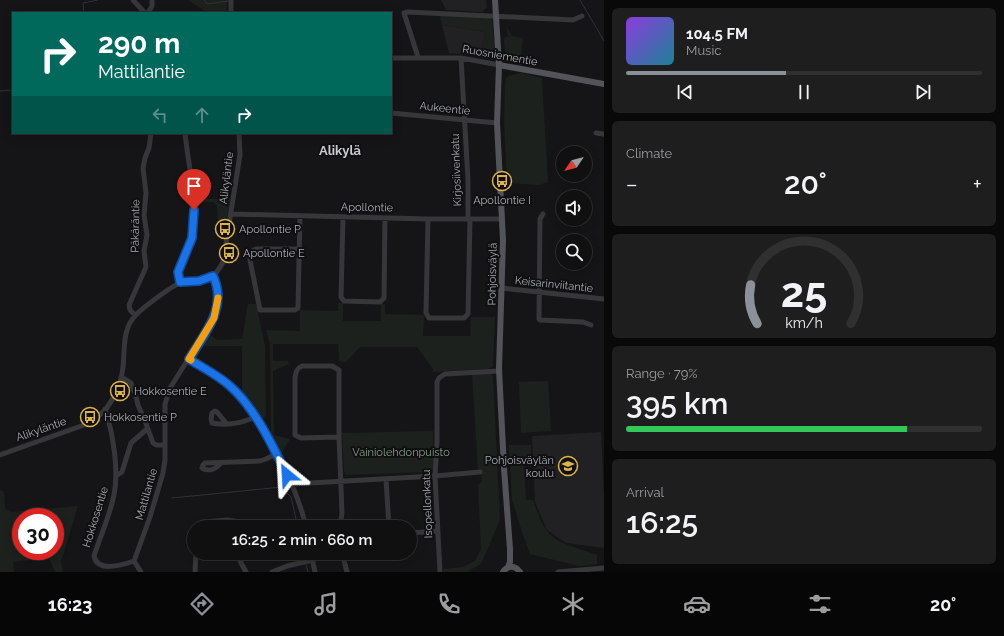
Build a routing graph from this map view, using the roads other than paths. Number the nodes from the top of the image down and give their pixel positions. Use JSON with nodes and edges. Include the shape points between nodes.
{"nodes":[{"id":1,"x":133,"y":0,"type":"edge"},
{"id":2,"x":152,"y":0,"type":"edge"},
{"id":3,"x":231,"y":0,"type":"edge"},
{"id":4,"x":495,"y":0,"type":"edge"},
{"id":5,"x":144,"y":12,"type":"edge"},
{"id":6,"x":149,"y":12,"type":"edge"},
{"id":7,"x":231,"y":12,"type":"edge"},
{"id":8,"x":495,"y":16,"type":"junction"},
{"id":9,"x":582,"y":16,"type":"dead end"},
{"id":10,"x":418,"y":57,"type":"junction"},
{"id":11,"x":392,"y":58,"type":"edge"},
{"id":12,"x":462,"y":58,"type":"junction"},
{"id":13,"x":499,"y":65,"type":"junction"},
{"id":14,"x":604,"y":84,"type":"edge"},
{"id":15,"x":392,"y":113,"type":"edge"},
{"id":16,"x":464,"y":120,"type":"junction"},
{"id":17,"x":497,"y":123,"type":"junction"},
{"id":18,"x":596,"y":133,"type":"dead end"},
{"id":19,"x":151,"y":134,"type":"edge"},
{"id":20,"x":185,"y":134,"type":"edge"},
{"id":21,"x":239,"y":134,"type":"edge"},
{"id":22,"x":604,"y":134,"type":"edge"},
{"id":23,"x":232,"y":214,"type":"junction"},
{"id":24,"x":543,"y":214,"type":"dead end"},
{"id":25,"x":300,"y":216,"type":"junction"},
{"id":26,"x":343,"y":217,"type":"junction"},
{"id":27,"x":385,"y":218,"type":"junction"},
{"id":28,"x":428,"y":219,"type":"junction"},
{"id":29,"x":502,"y":219,"type":"junction"},
{"id":30,"x":469,"y":220,"type":"junction"},
{"id":31,"x":299,"y":249,"type":"junction"},
{"id":32,"x":213,"y":276,"type":"junction"},
{"id":33,"x":180,"y":282,"type":"junction"},
{"id":34,"x":502,"y":288,"type":"junction"},
{"id":35,"x":538,"y":292,"type":"junction"},
{"id":36,"x":604,"y":299,"type":"edge"},
{"id":37,"x":135,"y":315,"type":"junction"},
{"id":38,"x":591,"y":325,"type":"dead end"},
{"id":39,"x":189,"y":359,"type":"junction"},
{"id":40,"x":499,"y":371,"type":"junction"},
{"id":41,"x":121,"y":377,"type":"junction"},
{"id":42,"x":105,"y":409,"type":"junction"},
{"id":43,"x":255,"y":417,"type":"junction"},
{"id":44,"x":226,"y":423,"type":"dead end"},
{"id":45,"x":147,"y":429,"type":"junction"},
{"id":46,"x":339,"y":437,"type":"junction"},
{"id":47,"x":165,"y":445,"type":"junction"},
{"id":48,"x":0,"y":454,"type":"edge"},
{"id":49,"x":276,"y":454,"type":"junction"},
{"id":50,"x":221,"y":463,"type":"dead end"},
{"id":51,"x":480,"y":472,"type":"dead end"},
{"id":52,"x":116,"y":476,"type":"junction"},
{"id":53,"x":435,"y":476,"type":"junction"},
{"id":54,"x":386,"y":479,"type":"junction"},
{"id":55,"x":340,"y":481,"type":"junction"},
{"id":56,"x":292,"y":484,"type":"junction"},
{"id":57,"x":304,"y":520,"type":"edge"},
{"id":58,"x":341,"y":520,"type":"edge"},
{"id":59,"x":389,"y":520,"type":"edge"},
{"id":60,"x":438,"y":531,"type":"junction"},
{"id":61,"x":417,"y":532,"type":"edge"},
{"id":62,"x":510,"y":549,"type":"junction"},
{"id":63,"x":196,"y":560,"type":"edge"},
{"id":64,"x":240,"y":560,"type":"edge"},
{"id":65,"x":313,"y":560,"type":"joint"},
{"id":66,"x":344,"y":560,"type":"edge"},
{"id":67,"x":134,"y":562,"type":"junction"},
{"id":68,"x":604,"y":568,"type":"edge"},
{"id":69,"x":519,"y":570,"type":"edge"},
{"id":70,"x":504,"y":571,"type":"edge"},
{"id":71,"x":140,"y":572,"type":"edge"},
{"id":72,"x":195,"y":572,"type":"edge"},
{"id":73,"x":246,"y":572,"type":"edge"},
{"id":74,"x":272,"y":572,"type":"edge"},
{"id":75,"x":315,"y":572,"type":"edge"},
{"id":76,"x":347,"y":572,"type":"edge"},
{"id":77,"x":440,"y":572,"type":"edge"},
{"id":78,"x":558,"y":572,"type":"edge"}],
"edges":[{"from":1,"to":5,"type":"street"},
{"from":2,"to":6,"type":"street"},
{"from":3,"to":7,"type":"street"},
{"from":4,"to":8,"type":"main road","name":"Pohjoisväylä"},
{"from":8,"to":9,"type":"street","via":[[573,20]]},
{"from":8,"to":10,"type":"street","via":[[404,13]]},
{"from":8,"to":13,"type":"main road","name":"Pohjoisväylä"},
{"from":10,"to":11,"type":"street","name":"Ruosniementie"},
{"from":10,"to":12,"type":"street","name":"Ruosniementie"},
{"from":12,"to":13,"type":"street","name":"Ruosniementie"},
{"from":12,"to":16,"type":"street","name":"Kirjosiivenkatu"},
{"from":13,"to":14,"type":"main road","name":"Ruosniementie"},
{"from":13,"to":17,"type":"main road","name":"Pohjoisväylä"},
{"from":15,"to":16,"type":"street","name":"Aukeentie"},
{"from":16,"to":17,"type":"street","name":"Aukeentie"},
{"from":16,"to":30,"type":"street","name":"Kirjosiivenkatu"},
{"from":17,"to":29,"type":"main road","name":"Pohjoisväylä"},
{"from":18,"to":22,"type":"street"},
{"from":19,"to":37,"type":"street","name":"Päkäräntie","via":[[143,168],[146,193],[146,267],[129,305]]},
{"from":20,"to":33,"type":"street","via":[[194,221],[191,242],[178,272]]},
{"from":21,"to":23,"type":"street","name":"Alikyläntie","via":[[240,155]]},
{"from":23,"to":25,"type":"street","name":"Apollontie"},
{"from":23,"to":32,"type":"street","name":"Alikyläntie","via":[[223,262]]},
{"from":24,"to":35,"type":"street","via":[[540,219]]},
{"from":25,"to":26,"type":"street","name":"Apollontie"},
{"from":25,"to":31,"type":"street"},
{"from":26,"to":27,"type":"street","name":"Apollontie"},
{"from":26,"to":27,"type":"street","via":[[341,297],[344,301],[380,302],[384,298]]},
{"from":27,"to":28,"type":"street","name":"Apollontie"},
{"from":28,"to":30,"type":"street","name":"Apollontie"},
{"from":28,"to":30,"type":"street","name":"Kirjosiivenkatu","via":[[426,313],[429,318],[464,318],[468,314]]},
{"from":29,"to":30,"type":"street","name":"Apollontie"},
{"from":29,"to":34,"type":"main road","name":"Pohjoisväylä"},
{"from":31,"to":31,"type":"street","via":[[298,308],[260,310],[250,254],[252,250]]},
{"from":32,"to":33,"type":"street","via":[[199,281]]},
{"from":32,"to":39,"type":"street","name":"Mattilantie","via":[[218,288],[218,304],[214,318]]},
{"from":33,"to":37,"type":"street","name":"Alikyläntie"},
{"from":34,"to":35,"type":"street","name":"Keisarinviitantie"},
{"from":34,"to":40,"type":"main road","name":"Pohjoisväylä"},
{"from":35,"to":36,"type":"street","name":"Keisarinviitantie"},
{"from":35,"to":38,"type":"street","via":[[540,320],[583,322]]},
{"from":37,"to":41,"type":"street","name":"Alikyläntie","via":[[125,338]]},
{"from":39,"to":43,"type":"street","via":[[230,385]]},
{"from":39,"to":47,"type":"street","name":"Mattilantie","via":[[170,388],[165,404]]},
{"from":40,"to":53,"type":"street","name":"Isopellonkatu","via":[[445,374],[439,378]]},
{"from":40,"to":62,"type":"main road","name":"Pohjoisväylä"},
{"from":41,"to":42,"type":"street","name":"Alikyläntie"},
{"from":41,"to":45,"type":"street","via":[[131,383]]},
{"from":42,"to":48,"type":"street","name":"Alikyläntie","via":[[84,424]]},
{"from":42,"to":52,"type":"street","name":"Hokkosentie","via":[[109,421]]},
{"from":43,"to":44,"type":"street","via":[[242,422]]},
{"from":43,"to":49,"type":"street"},
{"from":45,"to":47,"type":"street","via":[[153,443]]},
{"from":45,"to":52,"type":"street","via":[[131,443],[122,472]]},
{"from":46,"to":46,"type":"street","via":[[339,370],[332,366],[299,367],[295,378],[295,435],[301,438]]},
{"from":46,"to":55,"type":"street"},
{"from":47,"to":67,"type":"street","name":"Mattilantie","via":[[164,473]]},
{"from":49,"to":50,"type":"street","via":[[260,461]]},
{"from":49,"to":56,"type":"street"},
{"from":51,"to":53,"type":"street"},
{"from":52,"to":67,"type":"street","name":"Hokkosentie","via":[[114,496],[94,556],[95,563],[98,568],[109,570]]},
{"from":53,"to":54,"type":"street"},
{"from":53,"to":60,"type":"street","name":"Isopellonkatu"},
{"from":54,"to":55,"type":"street"},
{"from":54,"to":59,"type":"street"},
{"from":55,"to":56,"type":"street"},
{"from":55,"to":58,"type":"street"},
{"from":56,"to":57,"type":"street"},
{"from":60,"to":61,"type":"street"},
{"from":60,"to":77,"type":"street","name":"Isopellonkatu"},
{"from":62,"to":69,"type":"main road","name":"Pohjoisväylä"},
{"from":62,"to":70,"type":"main road","name":"Pohjoisväylä","via":[[510,562]]},
{"from":63,"to":72,"type":"street"},
{"from":64,"to":73,"type":"street"},
{"from":65,"to":74,"type":"street"},
{"from":65,"to":75,"type":"street"},
{"from":66,"to":76,"type":"street"},
{"from":67,"to":71,"type":"street"},
{"from":68,"to":78,"type":"street"},
{"from":69,"to":70,"type":"main road"}]}
